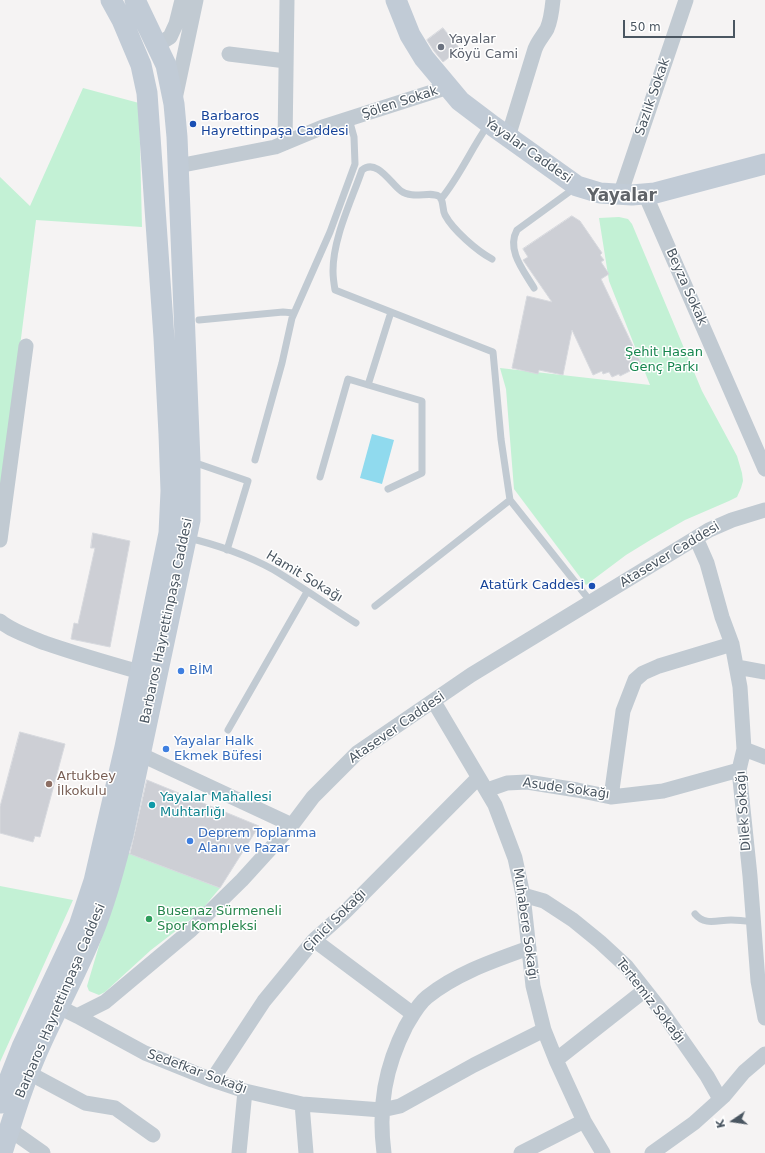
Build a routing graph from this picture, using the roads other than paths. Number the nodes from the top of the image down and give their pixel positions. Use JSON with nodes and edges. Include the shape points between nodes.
{"nodes":[{"id":1,"x":111,"y":0,"type":"edge"},
{"id":2,"x":135,"y":0,"type":"edge"},
{"id":3,"x":182,"y":0,"type":"edge"},
{"id":4,"x":196,"y":0,"type":"edge"},
{"id":5,"x":287,"y":0,"type":"edge"},
{"id":6,"x":396,"y":0,"type":"edge"},
{"id":7,"x":553,"y":0,"type":"edge"},
{"id":8,"x":686,"y":0,"type":"edge"},
{"id":9,"x":157,"y":45,"type":"junction"},
{"id":10,"x":229,"y":54,"type":"dead end"},
{"id":11,"x":286,"y":60,"type":"junction"},
{"id":12,"x":448,"y":87,"type":"junction"},
{"id":13,"x":174,"y":104,"type":"junction"},
{"id":14,"x":349,"y":119,"type":"junction"},
{"id":15,"x":489,"y":123,"type":"junction"},
{"id":16,"x":508,"y":137,"type":"junction"},
{"id":17,"x":285,"y":143,"type":"junction"},
{"id":18,"x":765,"y":164,"type":"edge"},
{"id":19,"x":178,"y":166,"type":"junction"},
{"id":20,"x":577,"y":186,"type":"junction"},
{"id":21,"x":645,"y":194,"type":"junction"},
{"id":22,"x":620,"y":195,"type":"junction"},
{"id":23,"x":441,"y":199,"type":"junction"},
{"id":24,"x":492,"y":259,"type":"dead end"},
{"id":25,"x":534,"y":288,"type":"dead end"},
{"id":26,"x":391,"y":312,"type":"junction"},
{"id":27,"x":294,"y":313,"type":"junction"},
{"id":28,"x":199,"y":320,"type":"dead end"},
{"id":29,"x":26,"y":346,"type":"dead end"},
{"id":30,"x":368,"y":385,"type":"junction"},
{"id":31,"x":255,"y":460,"type":"dead end"},
{"id":32,"x":190,"y":461,"type":"junction"},
{"id":33,"x":765,"y":469,"type":"edge"},
{"id":34,"x":320,"y":477,"type":"dead end"},
{"id":35,"x":388,"y":489,"type":"dead end"},
{"id":36,"x":510,"y":500,"type":"junction"},
{"id":37,"x":765,"y":510,"type":"edge"},
{"id":38,"x":178,"y":535,"type":"junction"},
{"id":39,"x":696,"y":538,"type":"junction"},
{"id":40,"x":0,"y":540,"type":"edge"},
{"id":41,"x":227,"y":550,"type":"junction"},
{"id":42,"x":307,"y":592,"type":"junction"},
{"id":43,"x":591,"y":602,"type":"junction"},
{"id":44,"x":375,"y":606,"type":"dead end"},
{"id":45,"x":0,"y":621,"type":"edge"},
{"id":46,"x":356,"y":623,"type":"dead end"},
{"id":47,"x":732,"y":644,"type":"junction"},
{"id":48,"x":736,"y":667,"type":"junction"},
{"id":49,"x":140,"y":672,"type":"junction"},
{"id":50,"x":765,"y":672,"type":"edge"},
{"id":51,"x":434,"y":702,"type":"junction"},
{"id":52,"x":228,"y":730,"type":"dead end"},
{"id":53,"x":744,"y":749,"type":"junction"},
{"id":54,"x":132,"y":750,"type":"junction"},
{"id":55,"x":765,"y":757,"type":"edge"},
{"id":56,"x":739,"y":770,"type":"junction"},
{"id":57,"x":483,"y":784,"type":"junction"},
{"id":58,"x":611,"y":797,"type":"junction"},
{"id":59,"x":292,"y":825,"type":"junction"},
{"id":60,"x":523,"y":895,"type":"junction"},
{"id":61,"x":695,"y":914,"type":"dead end"},
{"id":62,"x":757,"y":914,"type":"edge"},
{"id":63,"x":314,"y":940,"type":"junction"},
{"id":64,"x":528,"y":948,"type":"junction"},
{"id":65,"x":645,"y":990,"type":"junction"},
{"id":66,"x":59,"y":1006,"type":"junction"},
{"id":67,"x":413,"y":1014,"type":"junction"},
{"id":68,"x":77,"y":1016,"type":"junction"},
{"id":69,"x":765,"y":1018,"type":"edge"},
{"id":70,"x":544,"y":1030,"type":"junction"},
{"id":71,"x":765,"y":1054,"type":"edge"},
{"id":72,"x":556,"y":1060,"type":"junction"},
{"id":73,"x":29,"y":1074,"type":"junction"},
{"id":74,"x":212,"y":1080,"type":"junction"},
{"id":75,"x":246,"y":1091,"type":"junction"},
{"id":76,"x":720,"y":1099,"type":"junction"},
{"id":77,"x":302,"y":1104,"type":"junction"},
{"id":78,"x":382,"y":1110,"type":"junction"},
{"id":79,"x":6,"y":1115,"type":"edge"},
{"id":80,"x":584,"y":1121,"type":"junction"},
{"id":81,"x":154,"y":1135,"type":"dead end"},
{"id":82,"x":2,"y":1153,"type":"edge"},
{"id":83,"x":43,"y":1153,"type":"edge"},
{"id":84,"x":239,"y":1153,"type":"edge"},
{"id":85,"x":306,"y":1153,"type":"edge"},
{"id":86,"x":384,"y":1153,"type":"edge"},
{"id":87,"x":522,"y":1153,"type":"edge"},
{"id":88,"x":603,"y":1153,"type":"edge"},
{"id":89,"x":652,"y":1153,"type":"edge"}],
"edges":[{"from":1,"to":38,"type":"street","name":"Barbaros Hayrettinpaşa Caddesi","via":[[141,65],[147,93],[164,338],[171,492]]},
{"from":2,"to":9,"type":"street","name":"Barbaros Hayrettinpaşa Caddesi"},
{"from":3,"to":9,"type":"street","via":[[170,37]]},
{"from":4,"to":13,"type":"street"},
{"from":5,"to":11,"type":"street"},
{"from":6,"to":12,"type":"street","name":"Yayalar Caddesi","via":[[410,35],[424,58]]},
{"from":7,"to":16,"type":"street","via":[[551,19],[535,49]]},
{"from":8,"to":22,"type":"street","name":"Sazlık Sokak"},
{"from":9,"to":13,"type":"street","name":"Barbaros Hayrettinpaşa Caddesi","via":[[166,64]]},
{"from":10,"to":11,"type":"street"},
{"from":11,"to":17,"type":"street"},
{"from":12,"to":14,"type":"street","name":"Şölen Sokak"},
{"from":12,"to":15,"type":"street","name":"Yayalar Caddesi","via":[[460,101]]},
{"from":13,"to":19,"type":"street","name":"Barbaros Hayrettinpaşa Caddesi"},
{"from":14,"to":17,"type":"street","name":"Şölen Sokak"},
{"from":14,"to":27,"type":"lane","via":[[354,136],[355,164],[330,232]]},
{"from":15,"to":16,"type":"street","name":"Yayalar Caddesi"},
{"from":15,"to":23,"type":"lane"},
{"from":16,"to":20,"type":"street","name":"Yayalar Caddesi"},
{"from":17,"to":19,"type":"street","name":"Şölen Sokak"},
{"from":18,"to":21,"type":"street","name":"Yayalar Caddesi"},
{"from":19,"to":32,"type":"street","name":"Barbaros Hayrettinpaşa Caddesi"},
{"from":20,"to":22,"type":"street","name":"Yayalar Caddesi","via":[[600,193]]},
{"from":20,"to":25,"type":"lane","via":[[517,230],[514,236],[514,252]]},
{"from":21,"to":22,"type":"street","name":"Yayalar Caddesi"},
{"from":21,"to":33,"type":"street","name":"Beyza Sokak"},
{"from":23,"to":24,"type":"lane","via":[[443,211],[448,219],[469,242]]},
{"from":23,"to":26,"type":"lane","via":[[433,195],[406,194],[375,168],[368,167],[362,170],[335,248],[332,273],[335,290]]},
{"from":26,"to":30,"type":"lane"},
{"from":26,"to":36,"type":"lane","via":[[492,352]]},
{"from":27,"to":28,"type":"lane"},
{"from":27,"to":31,"type":"lane"},
{"from":29,"to":40,"type":"street"},
{"from":30,"to":34,"type":"lane","via":[[348,379]]},
{"from":30,"to":35,"type":"lane","via":[[422,401],[422,473]]},
{"from":32,"to":38,"type":"street","name":"Barbaros Hayrettinpaşa Caddesi","via":[[190,520]]},
{"from":32,"to":41,"type":"lane","via":[[248,481]]},
{"from":36,"to":43,"type":"lane"},
{"from":36,"to":44,"type":"lane"},
{"from":37,"to":39,"type":"street","name":"Atasever Caddesi","via":[[732,520]]},
{"from":38,"to":41,"type":"lane","name":"Hamit Sokağı"},
{"from":38,"to":49,"type":"street","name":"Barbaros Hayrettinpaşa Caddesi"},
{"from":38,"to":54,"type":"street","name":"Barbaros Hayrettinpaşa Caddesi"},
{"from":39,"to":43,"type":"street","name":"Atasever Caddesi"},
{"from":39,"to":47,"type":"street","name":"Dilek Sokağı","via":[[707,563]]},
{"from":41,"to":42,"type":"lane","name":"Hamit Sokağı","via":[[273,570]]},
{"from":42,"to":46,"type":"lane","name":"Hamit Sokağı"},
{"from":42,"to":52,"type":"lane"},
{"from":43,"to":51,"type":"street","name":"Atasever Caddesi","via":[[471,675]]},
{"from":45,"to":49,"type":"street","via":[[34,639]]},
{"from":47,"to":48,"type":"street","name":"Dilek Sokağı"},
{"from":47,"to":58,"type":"street","via":[[659,666],[643,673],[635,680],[623,711]]},
{"from":48,"to":50,"type":"street"},
{"from":48,"to":53,"type":"street","name":"Dilek Sokağı","via":[[740,687]]},
{"from":49,"to":54,"type":"street","name":"Barbaros Hayrettinpaşa Caddesi"},
{"from":51,"to":57,"type":"street","name":"Muhabere Sokağı"},
{"from":51,"to":59,"type":"street","name":"Atasever Caddesi","via":[[357,753],[313,797]]},
{"from":53,"to":55,"type":"street"},
{"from":53,"to":56,"type":"street","name":"Dilek Sokağı"},
{"from":54,"to":59,"type":"street"},
{"from":54,"to":66,"type":"street","name":"Barbaros Hayrettinpaşa Caddesi","via":[[123,835],[91,938]]},
{"from":54,"to":79,"type":"street","name":"Barbaros Hayrettinpaşa Caddesi","via":[[79,926],[22,1047]]},
{"from":56,"to":58,"type":"street","name":"Asude Sokağı","via":[[663,791]]},
{"from":56,"to":62,"type":"street","name":"Dilek Sokağı"},
{"from":57,"to":58,"type":"street","name":"Asude Sokağı","via":[[527,782]]},
{"from":57,"to":60,"type":"street","name":"Muhabere Sokağı","via":[[495,805],[515,858]]},
{"from":57,"to":63,"type":"street","name":"Çinici Sokağı"},
{"from":59,"to":68,"type":"street","name":"Atasever Caddesi","via":[[242,880],[191,930],[105,1002]]},
{"from":60,"to":64,"type":"street","name":"Muhabere Sokağı"},
{"from":60,"to":65,"type":"street","name":"Tertemiz Sokağı","via":[[544,901],[572,920],[626,966]]},
{"from":61,"to":62,"type":"lane","via":[[699,919],[711,922]]},
{"from":62,"to":69,"type":"street","name":"Dilek Sokağı","via":[[758,981]]},
{"from":63,"to":67,"type":"street"},
{"from":63,"to":74,"type":"street","name":"Çinici Sokağı","via":[[264,1001]]},
{"from":64,"to":67,"type":"street","via":[[456,977],[426,998]]},
{"from":64,"to":70,"type":"street","name":"Muhabere Sokağı","via":[[533,986]]},
{"from":65,"to":72,"type":"street"},
{"from":65,"to":76,"type":"street","name":"Tertemiz Sokağı","via":[[707,1076]]},
{"from":66,"to":68,"type":"street"},
{"from":66,"to":73,"type":"street","name":"Barbaros Hayrettinpaşa Caddesi"},
{"from":67,"to":78,"type":"street","via":[[388,1070]]},
{"from":68,"to":74,"type":"street","name":"Sedefkar Sokağı","via":[[144,1053]]},
{"from":70,"to":72,"type":"street","name":"Muhabere Sokağı"},
{"from":70,"to":78,"type":"street","name":"Sedefkar Sokağı","via":[[400,1106]]},
{"from":71,"to":76,"type":"street","via":[[744,1072]]},
{"from":72,"to":80,"type":"street","name":"Muhabere Sokağı"},
{"from":73,"to":79,"type":"street","name":"Barbaros Hayrettinpaşa Caddesi"},
{"from":73,"to":81,"type":"street","via":[[85,1103],[115,1108]]},
{"from":74,"to":75,"type":"street","name":"Sedefkar Sokağı"},
{"from":75,"to":77,"type":"street","name":"Sedefkar Sokağı"},
{"from":75,"to":84,"type":"street"},
{"from":76,"to":89,"type":"street","via":[[694,1123]]},
{"from":77,"to":78,"type":"street","name":"Sedefkar Sokağı"},
{"from":77,"to":85,"type":"street"},
{"from":78,"to":86,"type":"street"},
{"from":79,"to":82,"type":"street","name":"Barbaros Hayrettinpaşa Caddesi"},
{"from":79,"to":83,"type":"street"},
{"from":80,"to":87,"type":"street"},
{"from":80,"to":88,"type":"street","name":"Muhabere Sokağı"}]}
